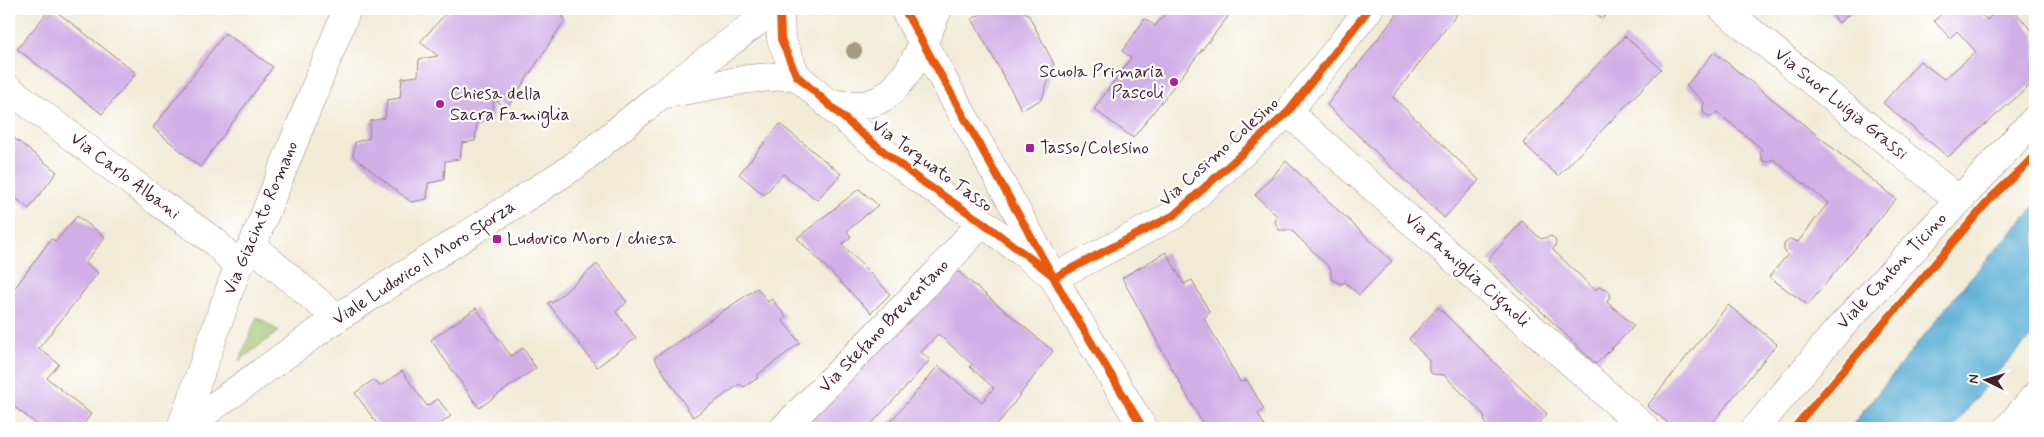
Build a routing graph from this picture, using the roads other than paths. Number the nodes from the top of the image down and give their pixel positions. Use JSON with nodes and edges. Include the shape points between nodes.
{"nodes":[{"id":1,"x":347,"y":9,"type":"edge"},
{"id":2,"x":774,"y":9,"type":"edge"},
{"id":3,"x":780,"y":9,"type":"edge"},
{"id":4,"x":904,"y":9,"type":"edge"},
{"id":5,"x":938,"y":9,"type":"edge"},
{"id":6,"x":1369,"y":9,"type":"edge"},
{"id":7,"x":1723,"y":9,"type":"edge"},
{"id":8,"x":923,"y":43,"type":"junction"},
{"id":9,"x":796,"y":75,"type":"junction"},
{"id":10,"x":9,"y":89,"type":"edge"},
{"id":11,"x":662,"y":94,"type":"junction"},
{"id":12,"x":829,"y":104,"type":"junction"},
{"id":13,"x":1288,"y":112,"type":"junction"},
{"id":14,"x":2035,"y":119,"type":"edge"},
{"id":15,"x":1959,"y":200,"type":"junction"},
{"id":16,"x":982,"y":222,"type":"junction"},
{"id":17,"x":245,"y":256,"type":"junction"},
{"id":18,"x":1055,"y":277,"type":"junction"},
{"id":19,"x":337,"y":318,"type":"junction"},
{"id":20,"x":2035,"y":396,"type":"edge"},
{"id":21,"x":182,"y":428,"type":"edge"},
{"id":22,"x":784,"y":428,"type":"edge"},
{"id":23,"x":1143,"y":428,"type":"edge"},
{"id":24,"x":1645,"y":428,"type":"edge"},
{"id":25,"x":1756,"y":428,"type":"edge"},
{"id":26,"x":2008,"y":428,"type":"edge"}],
"edges":[{"from":1,"to":17,"type":"street","name":"Via Giacinto Romano"},
{"from":2,"to":11,"type":"street","name":"Viale Ludovico il Moro Sforza"},
{"from":3,"to":9,"type":"street","via":[[781,39]]},
{"from":4,"to":8,"type":"street","name":"Via Torquato Tasso"},
{"from":5,"to":8,"type":"street"},
{"from":6,"to":13,"type":"street","name":"Via Cosimo Colesino"},
{"from":7,"to":15,"type":"street","name":"Via Suor Luigia Grassi"},
{"from":8,"to":12,"type":"street","name":"Via Torquato Tasso","via":[[906,76],[884,98],[868,104]]},
{"from":8,"to":18,"type":"street","name":"Via Torquato Tasso"},
{"from":9,"to":11,"type":"street","name":"Viale Ludovico il Moro Sforza","via":[[748,79]]},
{"from":9,"to":12,"type":"street","name":"Via Torquato Tasso"},
{"from":10,"to":17,"type":"street","name":"Via Carlo Albani","via":[[158,202],[214,241]]},
{"from":11,"to":19,"type":"street","name":"Viale Ludovico il Moro Sforza","via":[[573,167]]},
{"from":12,"to":16,"type":"street","name":"Via Torquato Tasso","via":[[917,178]]},
{"from":13,"to":18,"type":"street","name":"Via Cosimo Colesino","via":[[1174,215]]},
{"from":13,"to":24,"type":"street","name":"Via Famiglia Cignoli"},
{"from":14,"to":15,"type":"street","name":"Viale Canton Ticino"},
{"from":15,"to":25,"type":"street","name":"Viale Canton Ticino","via":[[1836,332]]},
{"from":16,"to":18,"type":"street","name":"Via Torquato Tasso"},
{"from":16,"to":22,"type":"street","name":"Via Stefano Breventano","via":[[937,273]]},
{"from":17,"to":19,"type":"street","name":"Via Carlo Albani"},
{"from":17,"to":21,"type":"street","name":"Via Giacinto Romano"},
{"from":18,"to":23,"type":"street","name":"Via Torquato Tasso"},
{"from":19,"to":21,"type":"street","name":"Viale Ludovico il Moro Sforza"},
{"from":20,"to":26,"type":"street"}]}
